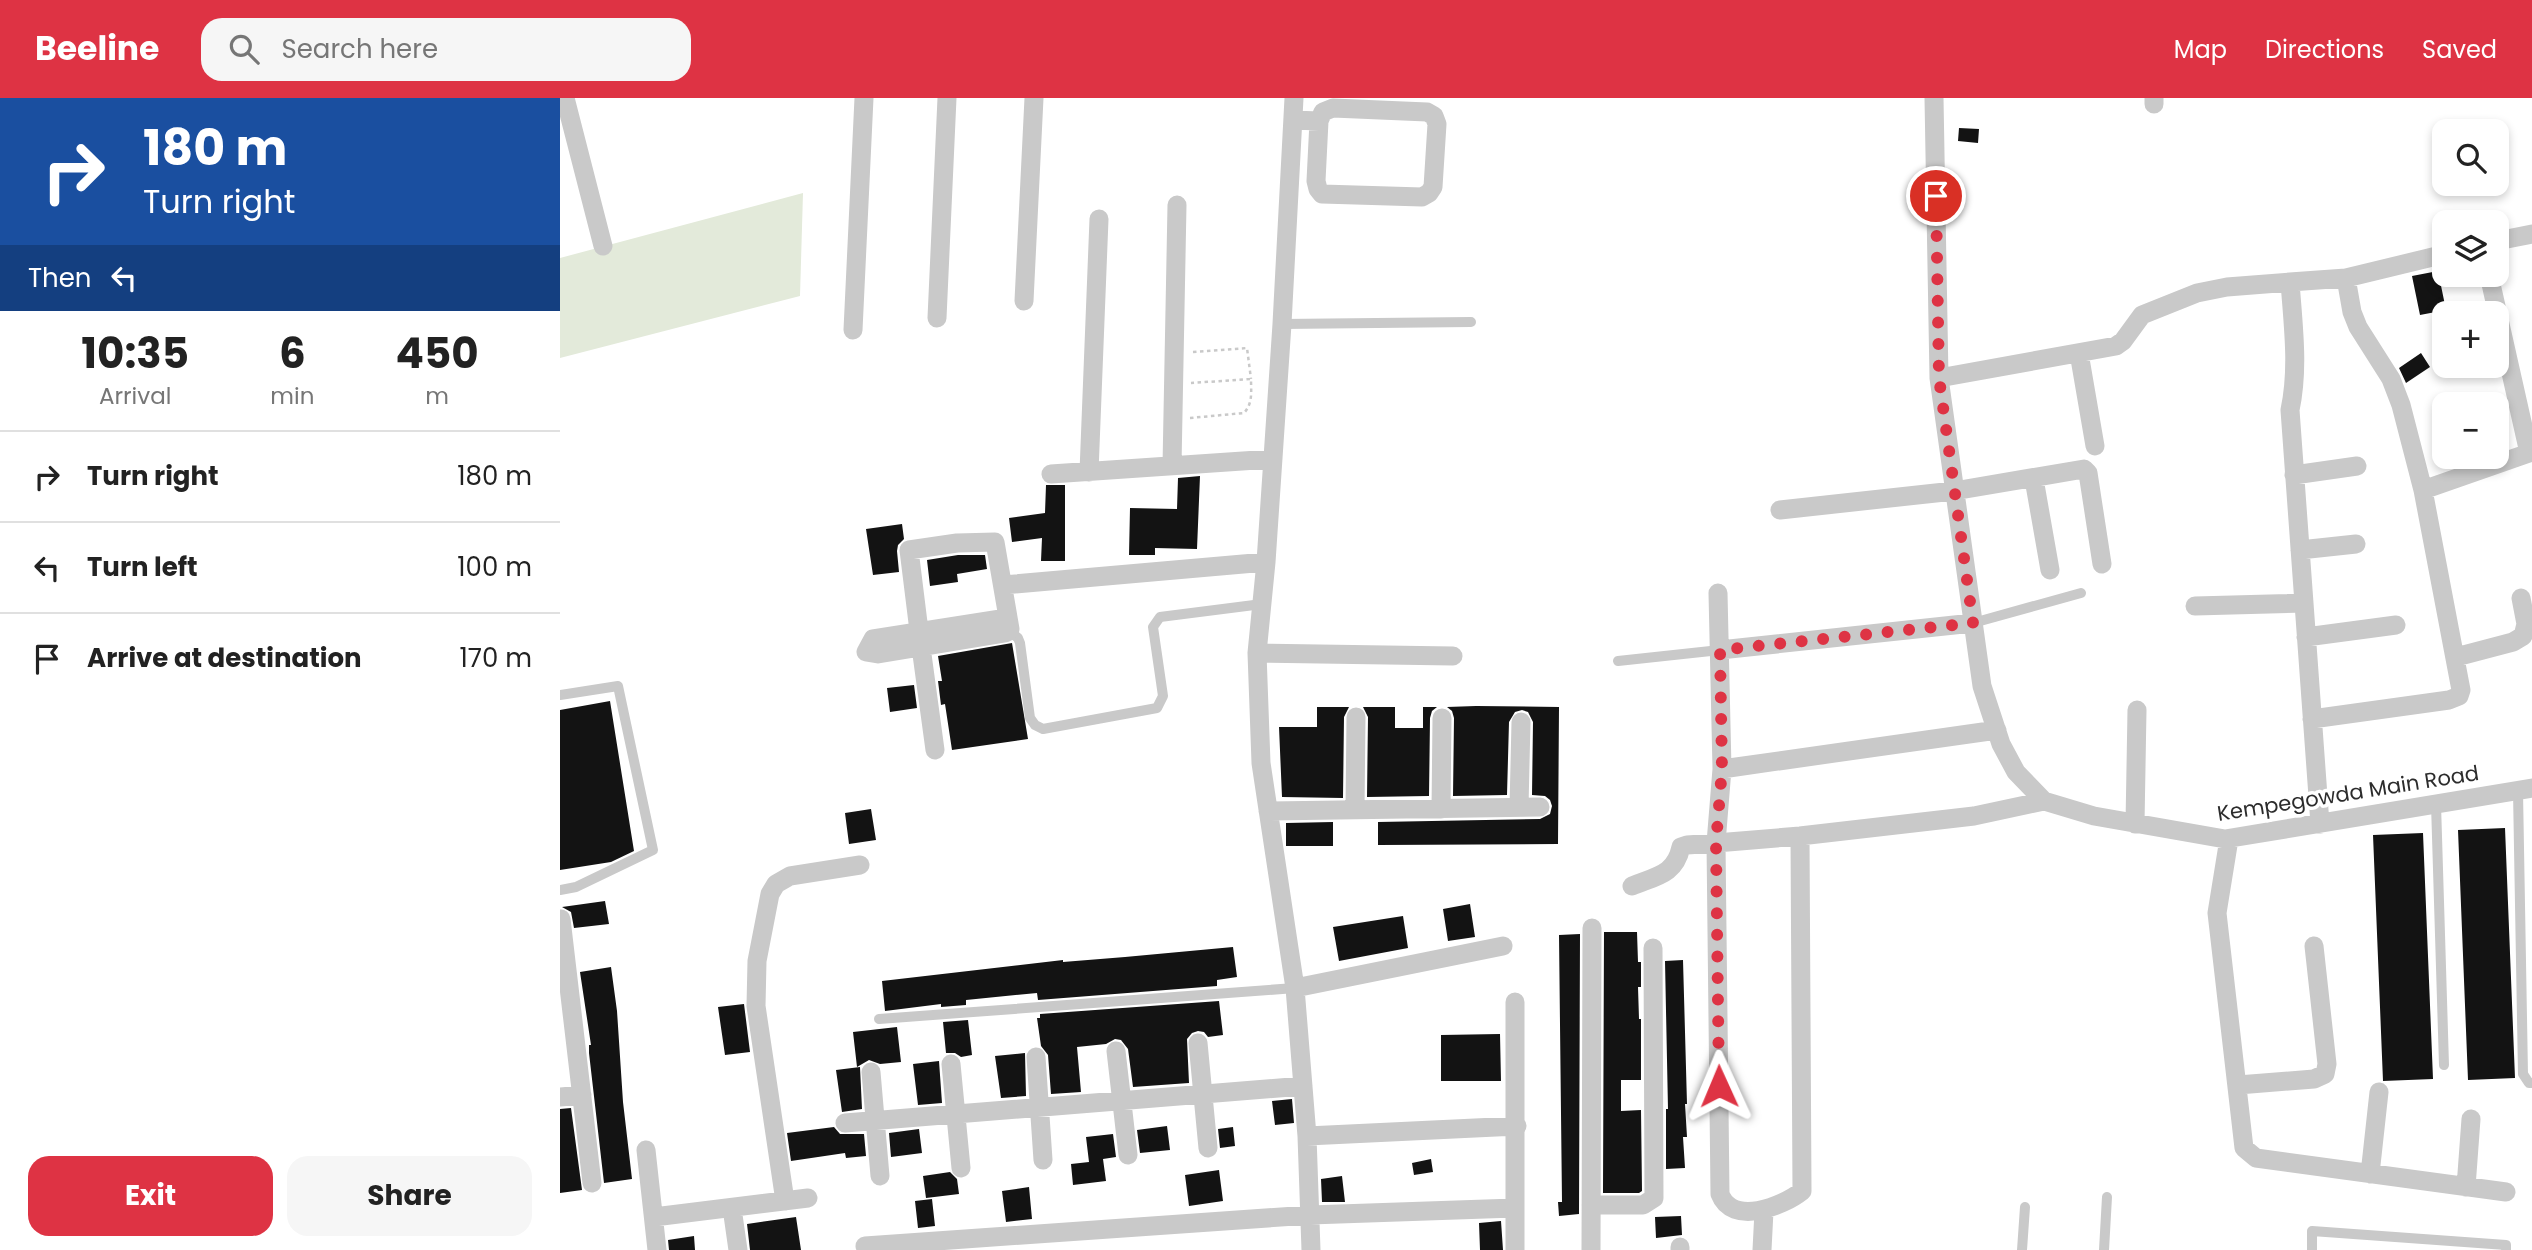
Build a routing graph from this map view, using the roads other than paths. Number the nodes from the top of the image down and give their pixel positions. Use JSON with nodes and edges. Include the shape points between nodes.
{"nodes":[{"id":1,"x":565,"y":98,"type":"edge"},
{"id":2,"x":864,"y":98,"type":"edge"},
{"id":3,"x":947,"y":98,"type":"edge"},
{"id":4,"x":1034,"y":98,"type":"edge"},
{"id":5,"x":1294,"y":98,"type":"edge"},
{"id":6,"x":1934,"y":98,"type":"edge"},
{"id":7,"x":1293,"y":120,"type":"junction"},
{"id":8,"x":1319,"y":121,"type":"junction"},
{"id":9,"x":1177,"y":205,"type":"dead end"},
{"id":10,"x":1099,"y":219,"type":"dead end"},
{"id":11,"x":2532,"y":234,"type":"edge"},
{"id":12,"x":2509,"y":239,"type":"edge"},
{"id":13,"x":603,"y":246,"type":"dead end"},
{"id":14,"x":2432,"y":257,"type":"edge"},
{"id":15,"x":2346,"y":278,"type":"junction"},
{"id":16,"x":2290,"y":282,"type":"junction"},
{"id":17,"x":2493,"y":287,"type":"edge"},
{"id":18,"x":1024,"y":302,"type":"dead end"},
{"id":19,"x":937,"y":318,"type":"dead end"},
{"id":20,"x":1471,"y":322,"type":"dead end"},
{"id":21,"x":1282,"y":324,"type":"junction"},
{"id":22,"x":853,"y":330,"type":"dead end"},
{"id":23,"x":2079,"y":353,"type":"junction"},
{"id":24,"x":1939,"y":378,"type":"junction"},
{"id":25,"x":2095,"y":446,"type":"dead end"},
{"id":26,"x":2530,"y":453,"type":"edge"},
{"id":27,"x":1273,"y":459,"type":"junction"},
{"id":28,"x":1172,"y":466,"type":"junction"},
{"id":29,"x":2357,"y":466,"type":"dead end"},
{"id":30,"x":1089,"y":472,"type":"junction"},
{"id":31,"x":1051,"y":474,"type":"dead end"},
{"id":32,"x":2294,"y":475,"type":"junction"},
{"id":33,"x":2034,"y":479,"type":"junction"},
{"id":34,"x":2423,"y":490,"type":"junction"},
{"id":35,"x":1954,"y":491,"type":"junction"},
{"id":36,"x":1780,"y":510,"type":"dead end"},
{"id":37,"x":2356,"y":544,"type":"dead end"},
{"id":38,"x":2300,"y":550,"type":"junction"},
{"id":39,"x":1266,"y":562,"type":"junction"},
{"id":40,"x":2102,"y":564,"type":"dead end"},
{"id":41,"x":2050,"y":570,"type":"dead end"},
{"id":42,"x":1003,"y":585,"type":"junction"},
{"id":43,"x":1718,"y":593,"type":"dead end"},
{"id":44,"x":2081,"y":593,"type":"dead end"},
{"id":45,"x":2521,"y":598,"type":"dead end"},
{"id":46,"x":2304,"y":603,"type":"junction"},
{"id":47,"x":1262,"y":604,"type":"junction"},
{"id":48,"x":2195,"y":606,"type":"dead end"},
{"id":49,"x":1973,"y":623,"type":"junction"},
{"id":50,"x":1008,"y":624,"type":"junction"},
{"id":51,"x":2396,"y":625,"type":"dead end"},
{"id":52,"x":2306,"y":637,"type":"junction"},
{"id":53,"x":920,"y":639,"type":"junction"},
{"id":54,"x":1720,"y":650,"type":"junction"},
{"id":55,"x":1257,"y":653,"type":"junction"},
{"id":56,"x":1453,"y":656,"type":"dead end"},
{"id":57,"x":2456,"y":657,"type":"junction"},
{"id":58,"x":1618,"y":661,"type":"dead end"},
{"id":59,"x":560,"y":695,"type":"edge"},
{"id":60,"x":2137,"y":710,"type":"dead end"},
{"id":61,"x":1356,"y":718,"type":"dead end"},
{"id":62,"x":1442,"y":719,"type":"dead end"},
{"id":63,"x":2312,"y":719,"type":"junction"},
{"id":64,"x":1521,"y":722,"type":"dead end"},
{"id":65,"x":1997,"y":730,"type":"junction"},
{"id":66,"x":935,"y":750,"type":"dead end"},
{"id":67,"x":1722,"y":769,"type":"junction"},
{"id":68,"x":2525,"y":790,"type":"edge"},
{"id":69,"x":2044,"y":801,"type":"junction"},
{"id":70,"x":2436,"y":804,"type":"junction"},
{"id":71,"x":1519,"y":807,"type":"junction"},
{"id":72,"x":1540,"y":807,"type":"dead end"},
{"id":73,"x":1441,"y":809,"type":"junction"},
{"id":74,"x":1355,"y":810,"type":"junction"},
{"id":75,"x":1268,"y":811,"type":"junction"},
{"id":76,"x":2135,"y":824,"type":"junction"},
{"id":77,"x":2320,"y":824,"type":"junction"},
{"id":78,"x":1800,"y":836,"type":"junction"},
{"id":79,"x":2229,"y":839,"type":"junction"},
{"id":80,"x":1716,"y":843,"type":"junction"},
{"id":81,"x":860,"y":864,"type":"dead end"},
{"id":82,"x":1632,"y":886,"type":"dead end"},
{"id":83,"x":560,"y":890,"type":"edge"},
{"id":84,"x":561,"y":919,"type":"edge"},
{"id":85,"x":1592,"y":928,"type":"dead end"},
{"id":86,"x":1503,"y":946,"type":"dead end"},
{"id":87,"x":2314,"y":946,"type":"dead end"},
{"id":88,"x":1653,"y":948,"type":"dead end"},
{"id":89,"x":1295,"y":988,"type":"junction"},
{"id":90,"x":1515,"y":1002,"type":"dead end"},
{"id":91,"x":879,"y":1019,"type":"dead end"},
{"id":92,"x":1198,"y":1043,"type":"dead end"},
{"id":93,"x":1116,"y":1051,"type":"dead end"},
{"id":94,"x":1036,"y":1057,"type":"dead end"},
{"id":95,"x":951,"y":1064,"type":"dead end"},
{"id":96,"x":2444,"y":1065,"type":"dead end"},
{"id":97,"x":871,"y":1072,"type":"dead end"},
{"id":98,"x":2532,"y":1083,"type":"edge"},
{"id":99,"x":2238,"y":1085,"type":"junction"},
{"id":100,"x":1303,"y":1086,"type":"junction"},
{"id":101,"x":2379,"y":1092,"type":"dead end"},
{"id":102,"x":1203,"y":1094,"type":"junction"},
{"id":103,"x":582,"y":1095,"type":"junction"},
{"id":104,"x":560,"y":1097,"type":"edge"},
{"id":105,"x":1121,"y":1101,"type":"junction"},
{"id":106,"x":1040,"y":1107,"type":"junction"},
{"id":107,"x":956,"y":1114,"type":"junction"},
{"id":108,"x":2471,"y":1119,"type":"dead end"},
{"id":109,"x":875,"y":1120,"type":"junction"},
{"id":110,"x":845,"y":1123,"type":"dead end"},
{"id":111,"x":1517,"y":1126,"type":"junction"},
{"id":112,"x":1307,"y":1136,"type":"junction"},
{"id":113,"x":1208,"y":1148,"type":"dead end"},
{"id":114,"x":646,"y":1150,"type":"dead end"},
{"id":115,"x":1128,"y":1154,"type":"dead end"},
{"id":116,"x":1043,"y":1160,"type":"dead end"},
{"id":117,"x":961,"y":1168,"type":"dead end"},
{"id":118,"x":2370,"y":1174,"type":"junction"},
{"id":119,"x":880,"y":1175,"type":"dead end"},
{"id":120,"x":592,"y":1183,"type":"dead end"},
{"id":121,"x":2466,"y":1187,"type":"junction"},
{"id":122,"x":2506,"y":1192,"type":"dead end"},
{"id":123,"x":2107,"y":1197,"type":"dead end"},
{"id":124,"x":808,"y":1198,"type":"dead end"},
{"id":125,"x":785,"y":1201,"type":"junction"},
{"id":126,"x":1591,"y":1205,"type":"junction"},
{"id":127,"x":2025,"y":1207,"type":"dead end"},
{"id":128,"x":732,"y":1208,"type":"junction"},
{"id":129,"x":1515,"y":1208,"type":"junction"},
{"id":130,"x":1764,"y":1211,"type":"junction"},
{"id":131,"x":1310,"y":1215,"type":"junction"},
{"id":132,"x":654,"y":1217,"type":"junction"},
{"id":133,"x":866,"y":1245,"type":"dead end"},
{"id":134,"x":657,"y":1250,"type":"edge"},
{"id":135,"x":737,"y":1250,"type":"edge"},
{"id":136,"x":1311,"y":1250,"type":"edge"},
{"id":137,"x":1515,"y":1250,"type":"edge"},
{"id":138,"x":1591,"y":1250,"type":"edge"},
{"id":139,"x":1762,"y":1250,"type":"edge"},
{"id":140,"x":2022,"y":1250,"type":"edge"},
{"id":141,"x":2104,"y":1250,"type":"edge"},
{"id":142,"x":2312,"y":1250,"type":"edge"},
{"id":143,"x":2506,"y":1250,"type":"edge"}],
"edges":[{"from":1,"to":13,"type":"street"},
{"from":2,"to":22,"type":"street"},
{"from":3,"to":19,"type":"street"},
{"from":4,"to":18,"type":"street"},
{"from":5,"to":7,"type":"street"},
{"from":6,"to":24,"type":"street"},
{"from":7,"to":8,"type":"street"},
{"from":7,"to":21,"type":"street"},
{"from":8,"to":8,"type":"street","via":[[1323,112],[1333,108],[1434,116],[1433,187],[1422,197],[1322,194],[1317,181]]},
{"from":9,"to":28,"type":"street","via":[[1185,386]]},
{"from":10,"to":30,"type":"street"},
{"from":11,"to":12,"type":"street"},
{"from":14,"to":15,"type":"street"},
{"from":15,"to":16,"type":"street"},
{"from":15,"to":34,"type":"street","via":[[2358,327],[2398,394]]},
{"from":16,"to":23,"type":"street","via":[[2197,293],[2142,315],[2116,346]]},
{"from":16,"to":32,"type":"street"},
{"from":17,"to":26,"type":"street"},
{"from":20,"to":21,"type":"lane"},
{"from":21,"to":27,"type":"street"},
{"from":23,"to":24,"type":"street"},
{"from":23,"to":25,"type":"street"},
{"from":24,"to":35,"type":"street"},
{"from":26,"to":34,"type":"street"},
{"from":27,"to":28,"type":"street"},
{"from":27,"to":39,"type":"street"},
{"from":28,"to":30,"type":"street"},
{"from":29,"to":32,"type":"street"},
{"from":30,"to":31,"type":"street"},
{"from":32,"to":38,"type":"street"},
{"from":33,"to":35,"type":"street"},
{"from":33,"to":40,"type":"street","via":[[2079,469],[2088,473]]},
{"from":33,"to":41,"type":"street"},
{"from":34,"to":57,"type":"street"},
{"from":35,"to":36,"type":"street"},
{"from":35,"to":49,"type":"street"},
{"from":37,"to":38,"type":"street"},
{"from":38,"to":46,"type":"street"},
{"from":39,"to":42,"type":"street"},
{"from":39,"to":47,"type":"street"},
{"from":42,"to":50,"type":"street"},
{"from":42,"to":53,"type":"street","via":[[995,542],[909,550]]},
{"from":43,"to":54,"type":"street"},
{"from":44,"to":49,"type":"lane"},
{"from":45,"to":57,"type":"street","via":[[2526,624],[2523,636]]},
{"from":46,"to":48,"type":"street"},
{"from":46,"to":52,"type":"street"},
{"from":47,"to":50,"type":"lane","via":[[1160,617],[1153,627],[1163,696],[1157,708],[1043,729],[1030,718],[1020,643]]},
{"from":47,"to":55,"type":"street"},
{"from":49,"to":54,"type":"street"},
{"from":49,"to":65,"type":"street","via":[[1982,687]]},
{"from":50,"to":53,"type":"street"},
{"from":51,"to":52,"type":"street"},
{"from":52,"to":63,"type":"street"},
{"from":53,"to":66,"type":"street"},
{"from":54,"to":58,"type":"lane"},
{"from":54,"to":67,"type":"street"},
{"from":55,"to":56,"type":"street"},
{"from":55,"to":75,"type":"street","via":[[1261,763]]},
{"from":57,"to":63,"type":"street","via":[[2461,684],[2454,699]]},
{"from":59,"to":83,"type":"lane","via":[[618,686],[653,850],[576,887]]},
{"from":60,"to":76,"type":"street"},
{"from":61,"to":74,"type":"street"},
{"from":62,"to":73,"type":"street"},
{"from":63,"to":77,"type":"street"},
{"from":64,"to":71,"type":"street"},
{"from":65,"to":67,"type":"street"},
{"from":65,"to":69,"type":"street","via":[[2016,772]]},
{"from":67,"to":80,"type":"street"},
{"from":68,"to":70,"type":"street","name":"Kempegowda Main Road"},
{"from":68,"to":98,"type":"lane","via":[[2522,1074]]},
{"from":69,"to":76,"type":"street","name":"Kempegowda Main Road"},
{"from":69,"to":78,"type":"street","name":"Kempegowda Main Road","via":[[1974,816]]},
{"from":70,"to":77,"type":"street","name":"Kempegowda Main Road"},
{"from":70,"to":96,"type":"lane"},
{"from":71,"to":72,"type":"street"},
{"from":71,"to":73,"type":"street"},
{"from":73,"to":74,"type":"street"},
{"from":74,"to":75,"type":"street"},
{"from":75,"to":89,"type":"street"},
{"from":76,"to":79,"type":"street","name":"Kempegowda Main Road"},
{"from":77,"to":79,"type":"street","name":"Kempegowda Main Road"},
{"from":78,"to":80,"type":"street","name":"Kempegowda Main Road"},
{"from":78,"to":130,"type":"street","via":[[1802,1191]]},
{"from":79,"to":99,"type":"street","via":[[2217,913]]},
{"from":80,"to":82,"type":"street","name":"Kempegowda Main Road","via":[[1681,847],[1670,870]]},
{"from":80,"to":130,"type":"street","via":[[1720,1194],[1730,1209]]},
{"from":81,"to":125,"type":"street","via":[[790,876],[770,894],[757,961],[756,1006]]},
{"from":84,"to":103,"type":"street"},
{"from":85,"to":126,"type":"street"},
{"from":86,"to":89,"type":"street"},
{"from":87,"to":99,"type":"street","via":[[2325,1074],[2314,1079]]},
{"from":88,"to":126,"type":"street","via":[[1654,1198],[1643,1205]]},
{"from":89,"to":91,"type":"lane"},
{"from":89,"to":100,"type":"street"},
{"from":90,"to":111,"type":"street"},
{"from":92,"to":102,"type":"street"},
{"from":93,"to":105,"type":"street"},
{"from":94,"to":106,"type":"street"},
{"from":95,"to":107,"type":"street"},
{"from":97,"to":109,"type":"street"},
{"from":99,"to":118,"type":"street","via":[[2244,1148],[2251,1156]]},
{"from":100,"to":102,"type":"street"},
{"from":100,"to":112,"type":"street"},
{"from":101,"to":118,"type":"street"},
{"from":102,"to":105,"type":"street"},
{"from":102,"to":113,"type":"street"},
{"from":103,"to":104,"type":"street"},
{"from":103,"to":120,"type":"street"},
{"from":105,"to":106,"type":"street"},
{"from":105,"to":115,"type":"street"},
{"from":106,"to":107,"type":"street"},
{"from":106,"to":116,"type":"street"},
{"from":107,"to":109,"type":"street"},
{"from":107,"to":117,"type":"street"},
{"from":108,"to":121,"type":"street"},
{"from":109,"to":110,"type":"street"},
{"from":109,"to":119,"type":"street"},
{"from":111,"to":112,"type":"street"},
{"from":111,"to":129,"type":"street"},
{"from":112,"to":131,"type":"street"},
{"from":114,"to":132,"type":"street"},
{"from":118,"to":121,"type":"street"},
{"from":121,"to":122,"type":"street"},
{"from":123,"to":141,"type":"lane"},
{"from":124,"to":125,"type":"street"},
{"from":125,"to":128,"type":"street"},
{"from":126,"to":138,"type":"street"},
{"from":127,"to":140,"type":"lane"},
{"from":128,"to":132,"type":"street"},
{"from":128,"to":135,"type":"street"},
{"from":129,"to":131,"type":"street"},
{"from":129,"to":137,"type":"street"},
{"from":130,"to":139,"type":"street"},
{"from":131,"to":133,"type":"street"},
{"from":131,"to":136,"type":"street"},
{"from":132,"to":134,"type":"street"},
{"from":142,"to":143,"type":"lane","via":[[2312,1231],[2506,1245]]}]}
